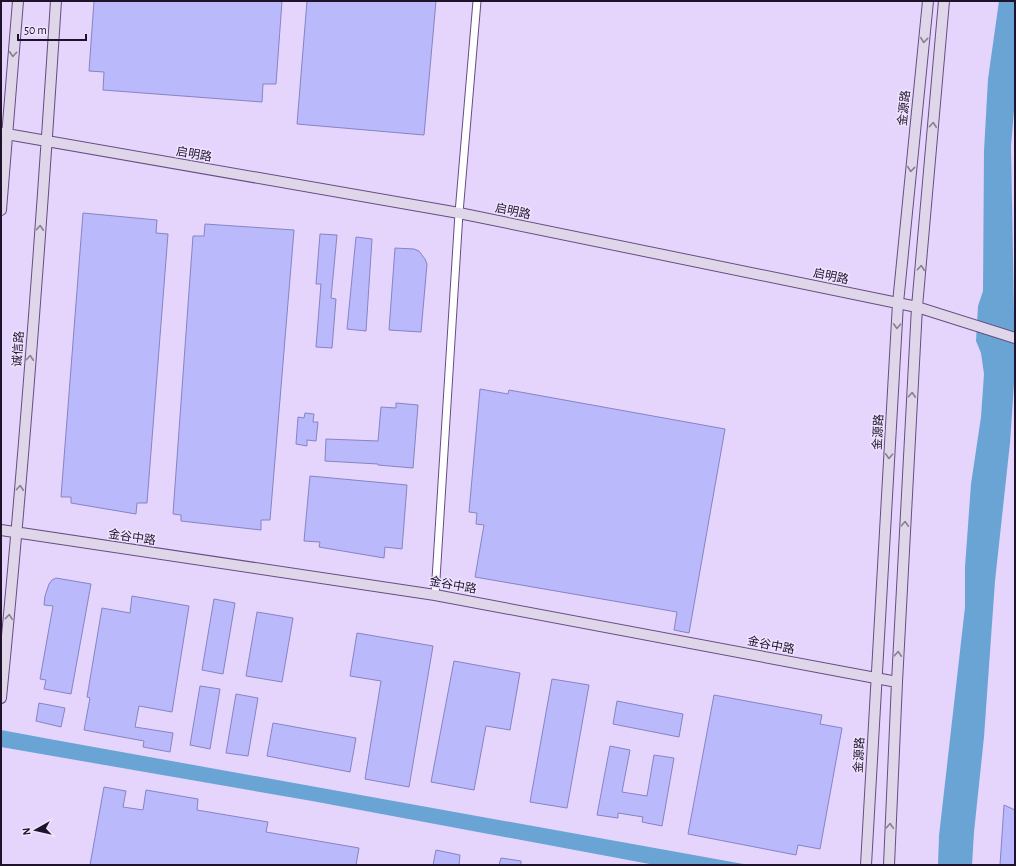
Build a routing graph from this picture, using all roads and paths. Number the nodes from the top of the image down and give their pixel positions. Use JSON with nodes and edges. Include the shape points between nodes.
{"nodes":[{"id":1,"x":18,"y":1,"type":"edge"},
{"id":2,"x":56,"y":1,"type":"edge"},
{"id":3,"x":478,"y":1,"type":"edge"},
{"id":4,"x":928,"y":1,"type":"edge"},
{"id":5,"x":944,"y":1,"type":"edge"},
{"id":6,"x":4,"y":134,"type":"edge"},
{"id":7,"x":47,"y":141,"type":"junction"},
{"id":8,"x":1,"y":210,"type":"edge"},
{"id":9,"x":459,"y":213,"type":"junction"},
{"id":10,"x":898,"y":303,"type":"junction"},
{"id":11,"x":917,"y":307,"type":"junction"},
{"id":12,"x":1013,"y":337,"type":"edge"},
{"id":13,"x":1,"y":530,"type":"edge"},
{"id":14,"x":17,"y":533,"type":"junction"},
{"id":15,"x":435,"y":595,"type":"junction"},
{"id":16,"x":876,"y":679,"type":"junction"},
{"id":17,"x":897,"y":682,"type":"junction"},
{"id":18,"x":1,"y":698,"type":"edge"},
{"id":19,"x":866,"y":865,"type":"edge"},
{"id":20,"x":889,"y":865,"type":"edge"}],
"edges":[{"from":1,"to":6,"type":"street","one_way":true},
{"from":2,"to":7,"type":"street","name":"诚信路"},
{"from":3,"to":9,"type":"street"},
{"from":4,"to":10,"type":"street","name":"金源路","one_way":true},
{"from":11,"to":5,"type":"street","one_way":true},
{"from":6,"to":7,"type":"street","name":"启明路"},
{"from":6,"to":8,"type":"street"},
{"from":7,"to":9,"type":"street","name":"启明路"},
{"from":14,"to":7,"type":"street","name":"诚信路","one_way":true},
{"from":9,"to":10,"type":"street","name":"启明路"},
{"from":9,"to":15,"type":"street"},
{"from":10,"to":11,"type":"street","name":"启明路"},
{"from":10,"to":16,"type":"street","name":"金源路","one_way":true},
{"from":11,"to":12,"type":"street","name":"启明路"},
{"from":17,"to":11,"type":"street","one_way":true},
{"from":13,"to":14,"type":"street","name":"金谷中路"},
{"from":14,"to":15,"type":"street","name":"金谷中路"},
{"from":18,"to":14,"type":"street","name":"诚信路","one_way":true},
{"from":15,"to":16,"type":"street","name":"金谷中路"},
{"from":16,"to":17,"type":"street","name":"金谷中路"},
{"from":16,"to":19,"type":"street","name":"金源路"},
{"from":20,"to":17,"type":"street","one_way":true}]}
